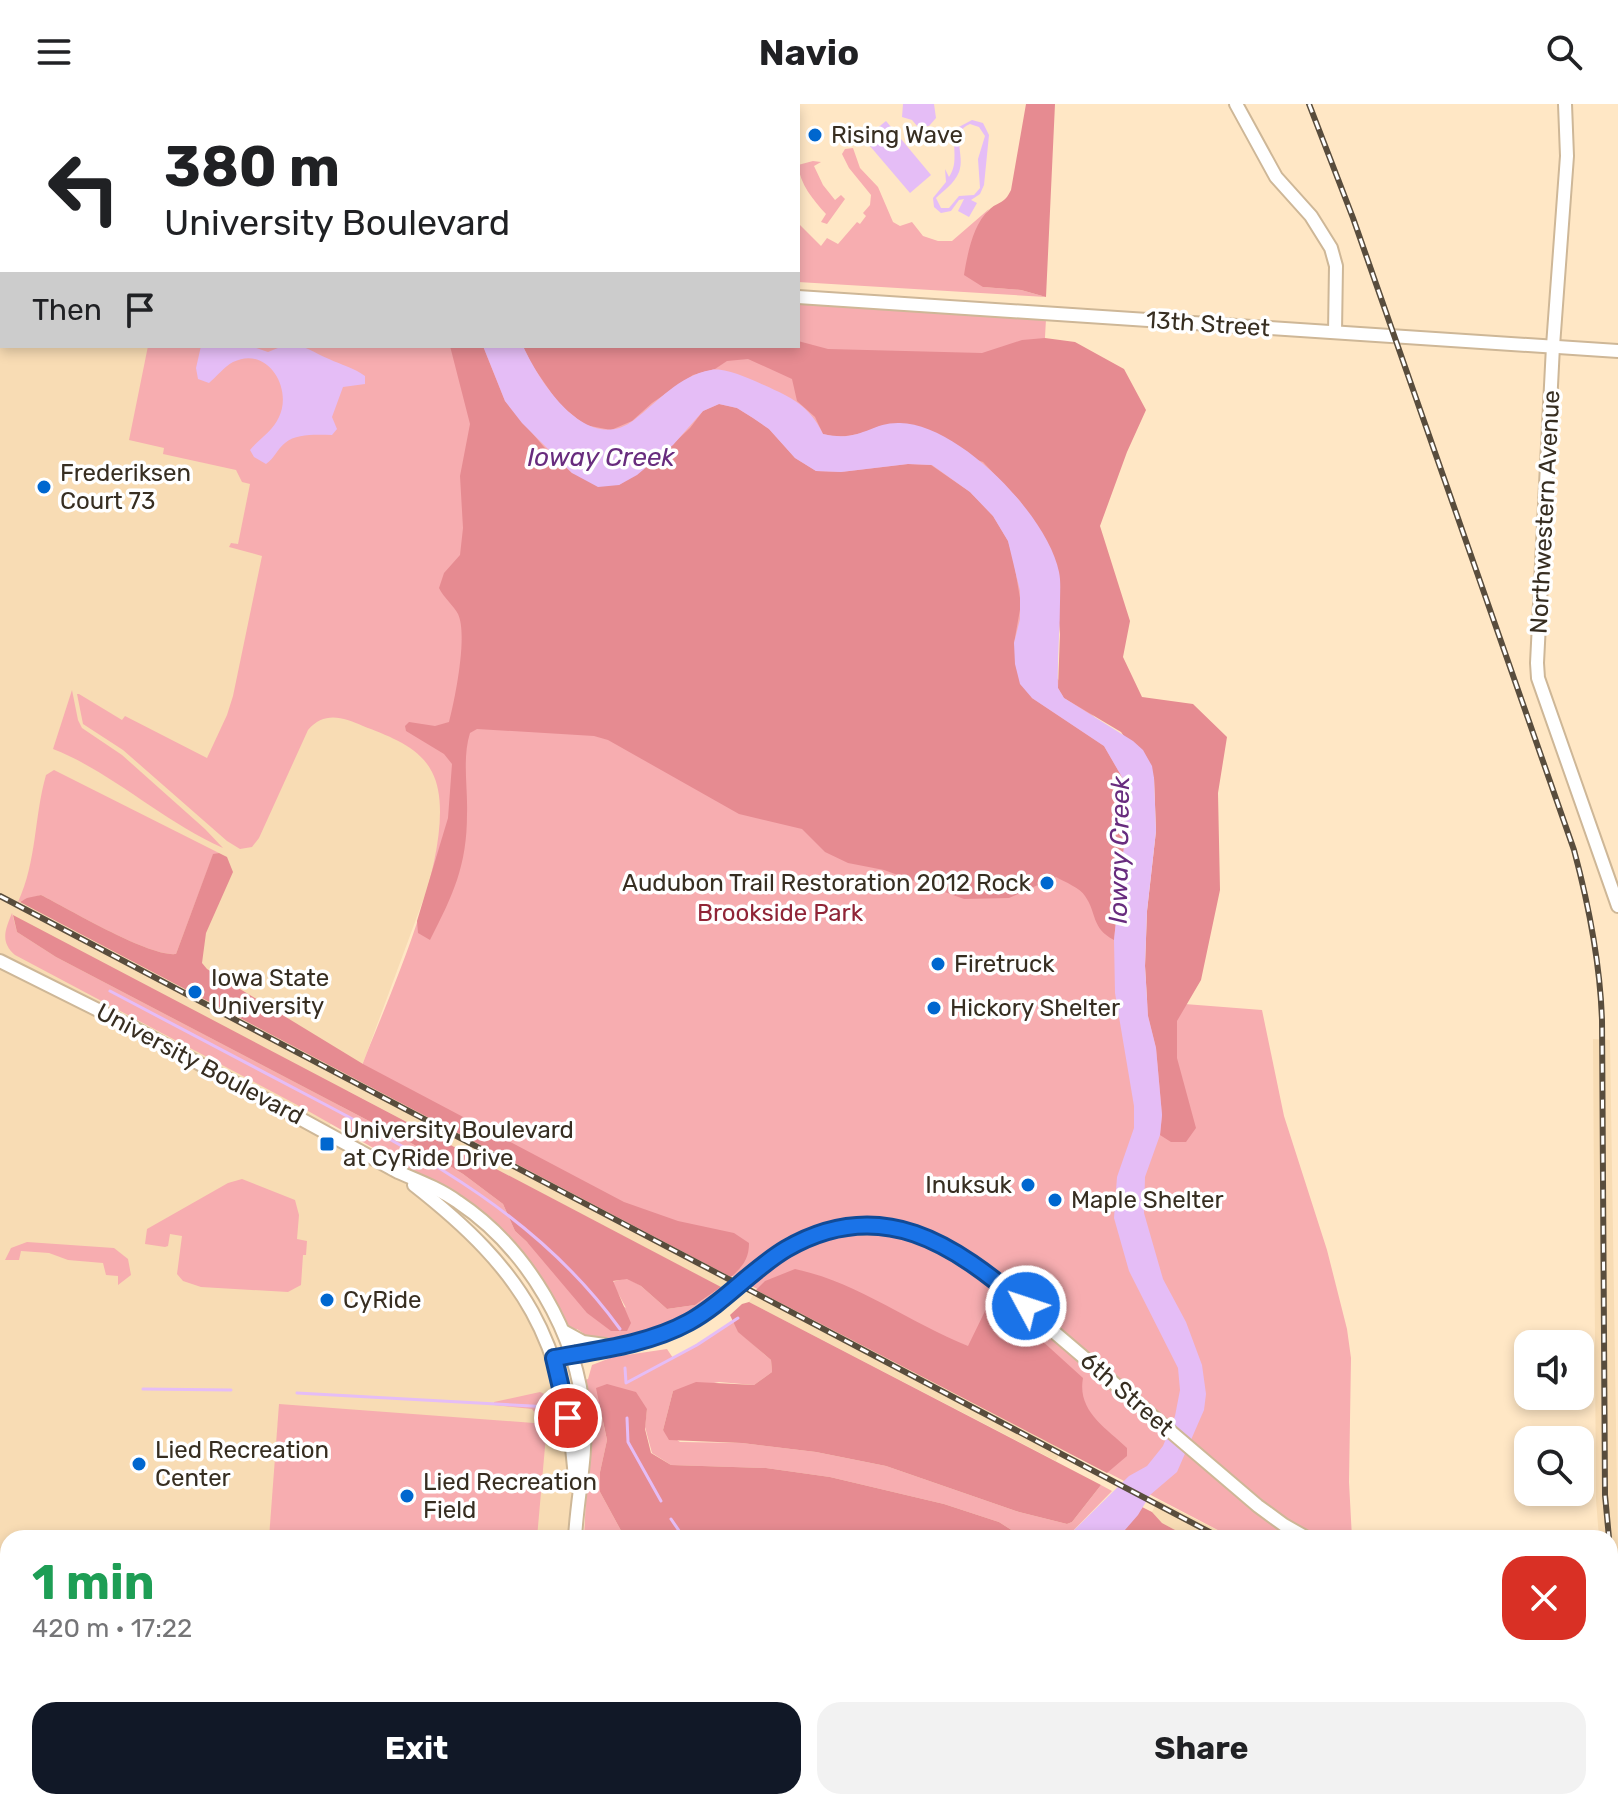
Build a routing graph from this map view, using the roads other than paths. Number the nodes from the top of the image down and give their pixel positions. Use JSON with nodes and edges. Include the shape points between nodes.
{"nodes":[{"id":1,"x":1236,"y":104,"type":"edge"},
{"id":2,"x":1565,"y":104,"type":"edge"},
{"id":3,"x":800,"y":297,"type":"edge"},
{"id":4,"x":1335,"y":332,"type":"junction"},
{"id":5,"x":1553,"y":346,"type":"junction"},
{"id":6,"x":1618,"y":351,"type":"edge"},
{"id":7,"x":1618,"y":906,"type":"edge"},
{"id":8,"x":0,"y":961,"type":"edge"},
{"id":9,"x":398,"y":1172,"type":"junction"},
{"id":10,"x":560,"y":1329,"type":"junction"},
{"id":11,"x":618,"y":1345,"type":"junction"},
{"id":12,"x":571,"y":1355,"type":"junction"},
{"id":13,"x":554,"y":1358,"type":"junction"},
{"id":14,"x":577,"y":1499,"type":"junction"},
{"id":15,"x":575,"y":1530,"type":"edge"},
{"id":16,"x":1293,"y":1530,"type":"edge"}],
"edges":[{"from":1,"to":4,"type":"main road","via":[[1276,177],[1331,248],[1336,266]]},
{"from":2,"to":5,"type":"main road","name":"Northwestern Avenue","via":[[1567,156]]},
{"from":3,"to":4,"type":"main road","name":"13th Street"},
{"from":4,"to":5,"type":"main road","name":"13th Street"},
{"from":5,"to":6,"type":"main road","name":"13th Street"},
{"from":5,"to":7,"type":"main road","name":"Northwestern Avenue","via":[[1538,678]]},
{"from":8,"to":9,"type":"main road","name":"University Boulevard"},
{"from":9,"to":10,"type":"main road","name":"University Boulevard","via":[[457,1201],[489,1227],[526,1269]]},
{"from":9,"to":13,"type":"main road","name":"University Boulevard","via":[[464,1225],[505,1271],[532,1308]]},
{"from":10,"to":11,"type":"main road","via":[[583,1342]]},
{"from":10,"to":12,"type":"main road","name":"University Boulevard"},
{"from":11,"to":12,"type":"main road","name":"6th Street"},
{"from":11,"to":16,"type":"main road","name":"6th Street","via":[[686,1324],[800,1242],[877,1227],[919,1234],[954,1250],[1004,1287]]},
{"from":12,"to":13,"type":"main road","name":"6th Street"},
{"from":12,"to":14,"type":"main road","name":"University Boulevard","via":[[584,1419]]},
{"from":13,"to":14,"type":"main road","name":"University Boulevard","via":[[568,1418]]},
{"from":14,"to":15,"type":"main road","name":"University Boulevard"}]}
